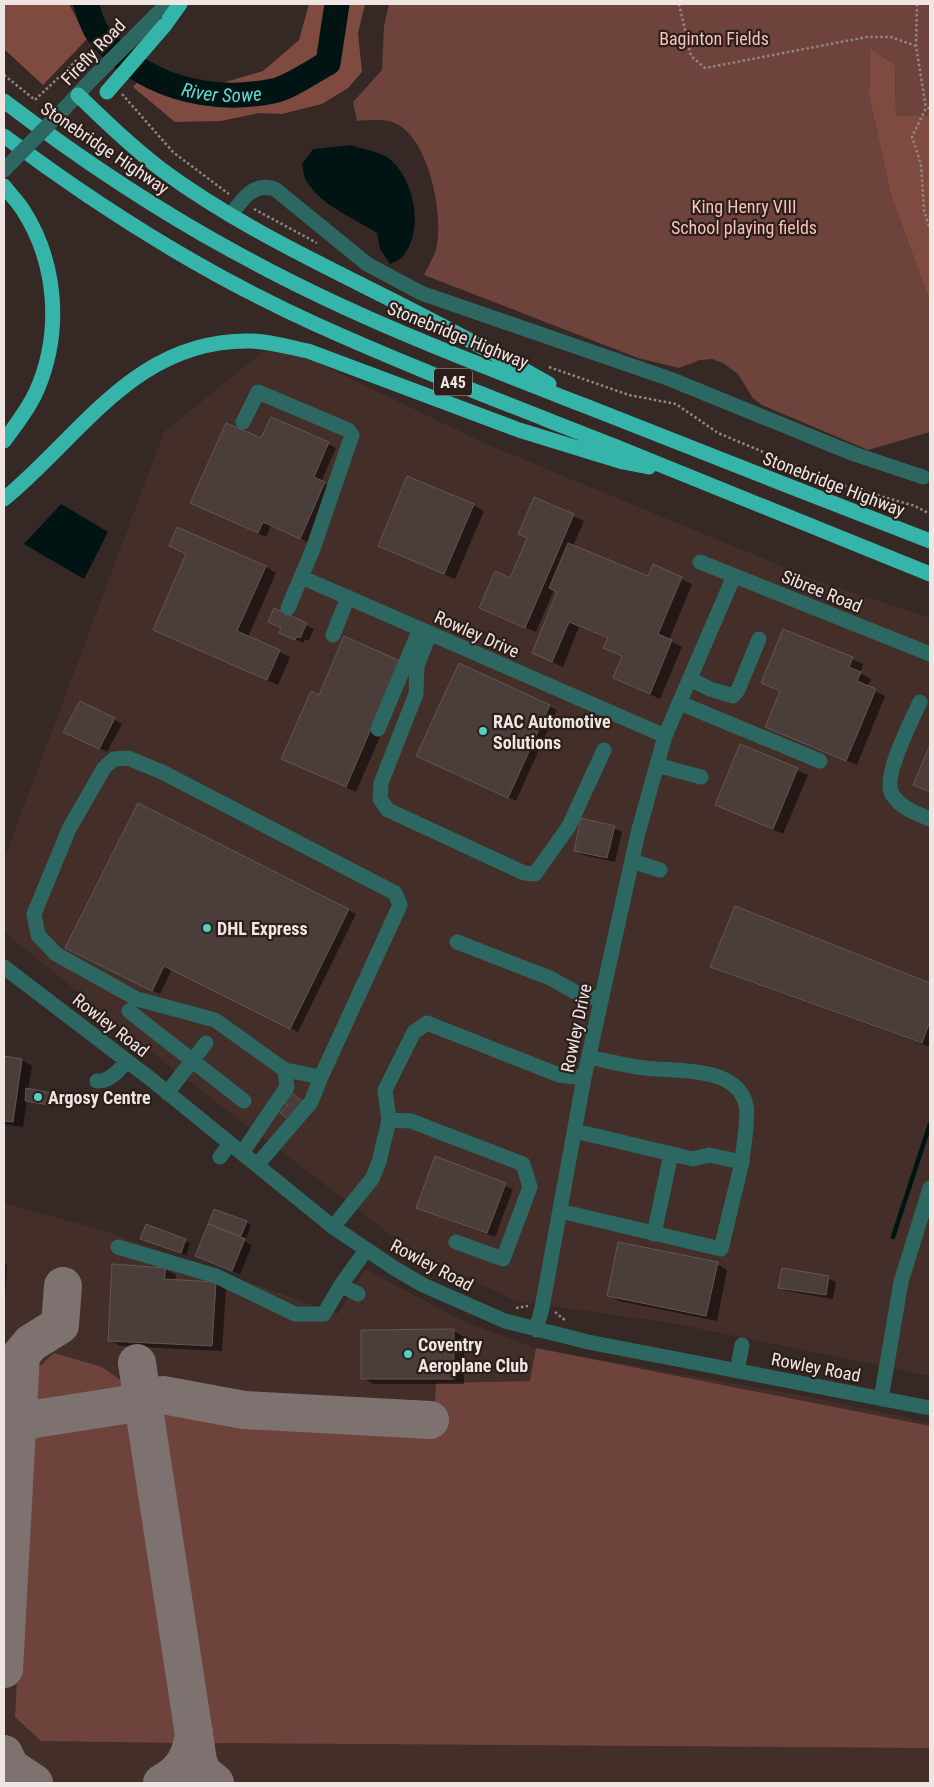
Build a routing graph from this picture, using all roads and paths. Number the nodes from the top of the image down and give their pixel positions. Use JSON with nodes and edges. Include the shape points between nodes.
{"nodes":[{"id":1,"x":168,"y":4,"type":"edge"},
{"id":2,"x":180,"y":4,"type":"edge"},
{"id":3,"x":679,"y":4,"type":"edge"},
{"id":4,"x":917,"y":4,"type":"edge"},
{"id":5,"x":160,"y":20,"type":"junction"},
{"id":6,"x":916,"y":46,"type":"junction"},
{"id":7,"x":93,"y":72,"type":"junction"},
{"id":8,"x":4,"y":75,"type":"edge"},
{"id":9,"x":112,"y":91,"type":"junction"},
{"id":10,"x":78,"y":94,"type":"junction"},
{"id":11,"x":4,"y":101,"type":"edge"},
{"id":12,"x":928,"y":108,"type":"edge"},
{"id":13,"x":102,"y":118,"type":"junction"},
{"id":14,"x":4,"y":136,"type":"edge"},
{"id":15,"x":4,"y":170,"type":"edge"},
{"id":16,"x":4,"y":186,"type":"edge"},
{"id":17,"x":236,"y":198,"type":"junction"},
{"id":18,"x":222,"y":199,"type":"dead end"},
{"id":19,"x":231,"y":215,"type":"junction"},
{"id":20,"x":930,"y":229,"type":"edge"},
{"id":21,"x":323,"y":247,"type":"dead end"},
{"id":22,"x":546,"y":365,"type":"dead end"},
{"id":23,"x":595,"y":410,"type":"junction"},
{"id":24,"x":243,"y":422,"type":"dead end"},
{"id":25,"x":4,"y":441,"type":"edge"},
{"id":26,"x":682,"y":473,"type":"junction"},
{"id":27,"x":924,"y":477,"type":"dead end"},
{"id":28,"x":4,"y":499,"type":"edge"},
{"id":29,"x":930,"y":514,"type":"edge"},
{"id":30,"x":930,"y":541,"type":"edge"},
{"id":31,"x":700,"y":562,"type":"dead end"},
{"id":32,"x":930,"y":574,"type":"edge"},
{"id":33,"x":734,"y":576,"type":"junction"},
{"id":34,"x":301,"y":577,"type":"junction"},
{"id":35,"x":348,"y":598,"type":"junction"},
{"id":36,"x":288,"y":608,"type":"dead end"},
{"id":37,"x":425,"y":631,"type":"junction"},
{"id":38,"x":333,"y":635,"type":"dead end"},
{"id":39,"x":759,"y":639,"type":"dead end"},
{"id":40,"x":930,"y":654,"type":"edge"},
{"id":41,"x":690,"y":679,"type":"junction"},
{"id":42,"x":920,"y":702,"type":"dead end"},
{"id":43,"x":680,"y":703,"type":"junction"},
{"id":44,"x":378,"y":729,"type":"dead end"},
{"id":45,"x":665,"y":736,"type":"junction"},
{"id":46,"x":604,"y":750,"type":"dead end"},
{"id":47,"x":820,"y":761,"type":"dead end"},
{"id":48,"x":657,"y":765,"type":"junction"},
{"id":49,"x":701,"y":777,"type":"dead end"},
{"id":50,"x":930,"y":819,"type":"edge"},
{"id":51,"x":632,"y":861,"type":"junction"},
{"id":52,"x":660,"y":870,"type":"dead end"},
{"id":53,"x":457,"y":942,"type":"dead end"},
{"id":54,"x":4,"y":967,"type":"edge"},
{"id":55,"x":602,"y":1000,"type":"junction"},
{"id":56,"x":129,"y":1011,"type":"dead end"},
{"id":57,"x":206,"y":1043,"type":"dead end"},
{"id":58,"x":589,"y":1057,"type":"junction"},
{"id":59,"x":127,"y":1061,"type":"junction"},
{"id":60,"x":193,"y":1061,"type":"junction"},
{"id":61,"x":285,"y":1070,"type":"junction"},
{"id":62,"x":321,"y":1077,"type":"junction"},
{"id":63,"x":584,"y":1078,"type":"junction"},
{"id":64,"x":96,"y":1080,"type":"dead end"},
{"id":65,"x":168,"y":1093,"type":"junction"},
{"id":66,"x":244,"y":1101,"type":"dead end"},
{"id":67,"x":389,"y":1120,"type":"junction"},
{"id":68,"x":575,"y":1131,"type":"junction"},
{"id":69,"x":236,"y":1148,"type":"junction"},
{"id":70,"x":670,"y":1154,"type":"junction"},
{"id":71,"x":220,"y":1157,"type":"dead end"},
{"id":72,"x":742,"y":1162,"type":"junction"},
{"id":73,"x":257,"y":1165,"type":"junction"},
{"id":74,"x":930,"y":1188,"type":"edge"},
{"id":75,"x":560,"y":1211,"type":"junction"},
{"id":76,"x":333,"y":1227,"type":"junction"},
{"id":77,"x":654,"y":1234,"type":"junction"},
{"id":78,"x":456,"y":1242,"type":"dead end"},
{"id":79,"x":118,"y":1247,"type":"dead end"},
{"id":80,"x":366,"y":1250,"type":"junction"},
{"id":81,"x":341,"y":1285,"type":"junction"},
{"id":82,"x":358,"y":1294,"type":"dead end"},
{"id":83,"x":542,"y":1308,"type":"junction"},
{"id":84,"x":511,"y":1309,"type":"dead end"},
{"id":85,"x":567,"y":1322,"type":"dead end"},
{"id":86,"x":536,"y":1330,"type":"junction"},
{"id":87,"x":742,"y":1344,"type":"dead end"},
{"id":88,"x":737,"y":1371,"type":"junction"},
{"id":89,"x":881,"y":1399,"type":"junction"},
{"id":90,"x":930,"y":1408,"type":"edge"}],
"edges":[{"from":1,"to":5,"type":"street","name":"Firefly Road"},
{"from":2,"to":5,"type":"highway"},
{"from":3,"to":6,"type":"path","via":[[691,56],[705,68],[867,37],[891,37]]},
{"from":4,"to":6,"type":"path"},
{"from":5,"to":7,"type":"street","name":"Firefly Road","bridge":true},
{"from":5,"to":9,"type":"highway","bridge":true},
{"from":6,"to":12,"type":"path"},
{"from":7,"to":8,"type":"path","via":[[82,55],[35,100]]},
{"from":7,"to":10,"type":"street","name":"Firefly Road"},
{"from":9,"to":13,"type":"highway","via":[[101,108]]},
{"from":9,"to":17,"type":"path","via":[[174,152]]},
{"from":10,"to":13,"type":"highway"},
{"from":10,"to":15,"type":"street","name":"Firefly Road","bridge":true},
{"from":11,"to":23,"type":"highway","name":"Stonebridge Highway","number":"A45","via":[[63,146],[242,257],[389,328]]},
{"from":12,"to":20,"type":"path","via":[[912,137],[921,164],[924,210]]},
{"from":13,"to":19,"type":"highway","via":[[163,171]]},
{"from":14,"to":26,"type":"highway","number":"A45","via":[[60,178],[140,230],[213,272],[312,322],[444,379]]},
{"from":16,"to":25,"type":"highway","via":[[23,210],[38,242],[50,277],[53,312],[48,355],[37,390]]},
{"from":17,"to":18,"type":"path"},
{"from":17,"to":19,"type":"street"},
{"from":17,"to":21,"type":"path"},
{"from":17,"to":27,"type":"street","via":[[266,186],[276,189],[367,264],[421,293],[670,378],[854,454]]},
{"from":19,"to":23,"type":"highway","via":[[294,251],[494,353]]},
{"from":22,"to":29,"type":"path","via":[[629,395],[676,404],[718,433],[842,485],[915,506]]},
{"from":23,"to":30,"type":"highway","name":"Stonebridge Highway","number":"A45"},
{"from":24,"to":34,"type":"street","via":[[258,392],[348,430],[352,435]]},
{"from":26,"to":28,"type":"highway","via":[[623,462],[520,430],[308,351],[271,343],[222,342],[161,361],[126,382],[95,409],[30,478]]},
{"from":26,"to":32,"type":"highway","number":"A45"},
{"from":31,"to":33,"type":"street","name":"Sibree Road"},
{"from":33,"to":40,"type":"street","name":"Sibree Road"},
{"from":33,"to":41,"type":"street","name":"Rowley Drive"},
{"from":34,"to":35,"type":"street","name":"Rowley Drive"},
{"from":34,"to":36,"type":"street"},
{"from":35,"to":37,"type":"street","name":"Rowley Drive"},
{"from":35,"to":38,"type":"street"},
{"from":37,"to":44,"type":"street"},
{"from":37,"to":45,"type":"street","name":"Rowley Drive"},
{"from":37,"to":46,"type":"street","via":[[417,666],[416,694],[381,783],[380,799],[388,810],[524,873],[534,874],[569,826]]},
{"from":39,"to":41,"type":"street","via":[[733,696]]},
{"from":41,"to":43,"type":"street","name":"Rowley Drive"},
{"from":42,"to":50,"type":"street","via":[[889,775],[890,793],[903,807]]},
{"from":43,"to":45,"type":"street","name":"Rowley Drive"},
{"from":43,"to":47,"type":"street"},
{"from":45,"to":48,"type":"street","name":"Rowley Drive"},
{"from":48,"to":49,"type":"street"},
{"from":48,"to":51,"type":"street","name":"Rowley Drive"},
{"from":51,"to":52,"type":"street"},
{"from":51,"to":55,"type":"street","name":"Rowley Drive"},
{"from":53,"to":55,"type":"street","via":[[550,978],[577,993]]},
{"from":54,"to":59,"type":"street","name":"Rowley Road"},
{"from":55,"to":58,"type":"street","name":"Rowley Drive"},
{"from":56,"to":60,"type":"street"},
{"from":57,"to":60,"type":"street"},
{"from":58,"to":63,"type":"street","name":"Rowley Drive"},
{"from":58,"to":72,"type":"street","via":[[646,1068],[682,1070],[729,1081],[740,1092],[746,1105]]},
{"from":59,"to":64,"type":"street","via":[[118,1072],[103,1081]]},
{"from":59,"to":65,"type":"street","name":"Rowley Road"},
{"from":60,"to":65,"type":"street"},
{"from":60,"to":66,"type":"street"},
{"from":61,"to":62,"type":"street"},
{"from":61,"to":62,"type":"street","via":[[215,1020],[137,999],[56,954],[38,935],[34,914],[69,828],[104,768],[114,759],[128,758],[162,772],[395,893],[400,905]]},
{"from":61,"to":69,"type":"street","via":[[287,1087]]},
{"from":62,"to":73,"type":"street","via":[[311,1102]]},
{"from":63,"to":67,"type":"street","via":[[559,1075],[427,1024],[414,1032],[385,1090]]},
{"from":63,"to":68,"type":"street","name":"Rowley Drive"},
{"from":65,"to":69,"type":"street","name":"Rowley Road"},
{"from":67,"to":76,"type":"street","via":[[380,1162],[372,1179]]},
{"from":67,"to":78,"type":"street","via":[[411,1121],[523,1164],[530,1188],[503,1259]]},
{"from":68,"to":70,"type":"street"},
{"from":68,"to":75,"type":"street","name":"Rowley Drive"},
{"from":69,"to":71,"type":"street"},
{"from":69,"to":73,"type":"street","name":"Rowley Road"},
{"from":70,"to":72,"type":"street","via":[[693,1159],[709,1155]]},
{"from":70,"to":77,"type":"street"},
{"from":72,"to":77,"type":"street","via":[[721,1249]]},
{"from":73,"to":76,"type":"street","name":"Rowley Road"},
{"from":74,"to":89,"type":"street","via":[[901,1282]]},
{"from":75,"to":77,"type":"street"},
{"from":75,"to":83,"type":"street","name":"Rowley Drive"},
{"from":76,"to":80,"type":"street","name":"Rowley Road"},
{"from":79,"to":81,"type":"street","via":[[216,1276],[295,1314],[324,1314]]},
{"from":80,"to":81,"type":"street"},
{"from":80,"to":86,"type":"street","name":"Rowley Road","via":[[423,1285],[468,1306]]},
{"from":81,"to":82,"type":"street"},
{"from":83,"to":84,"type":"path","via":[[530,1305]]},
{"from":83,"to":85,"type":"path","via":[[556,1312]]},
{"from":83,"to":86,"type":"street","name":"Rowley Drive"},
{"from":86,"to":88,"type":"street","name":"Rowley Road"},
{"from":87,"to":88,"type":"street"},
{"from":88,"to":89,"type":"street","name":"Rowley Road"},
{"from":89,"to":90,"type":"street","name":"Rowley Road"}]}
